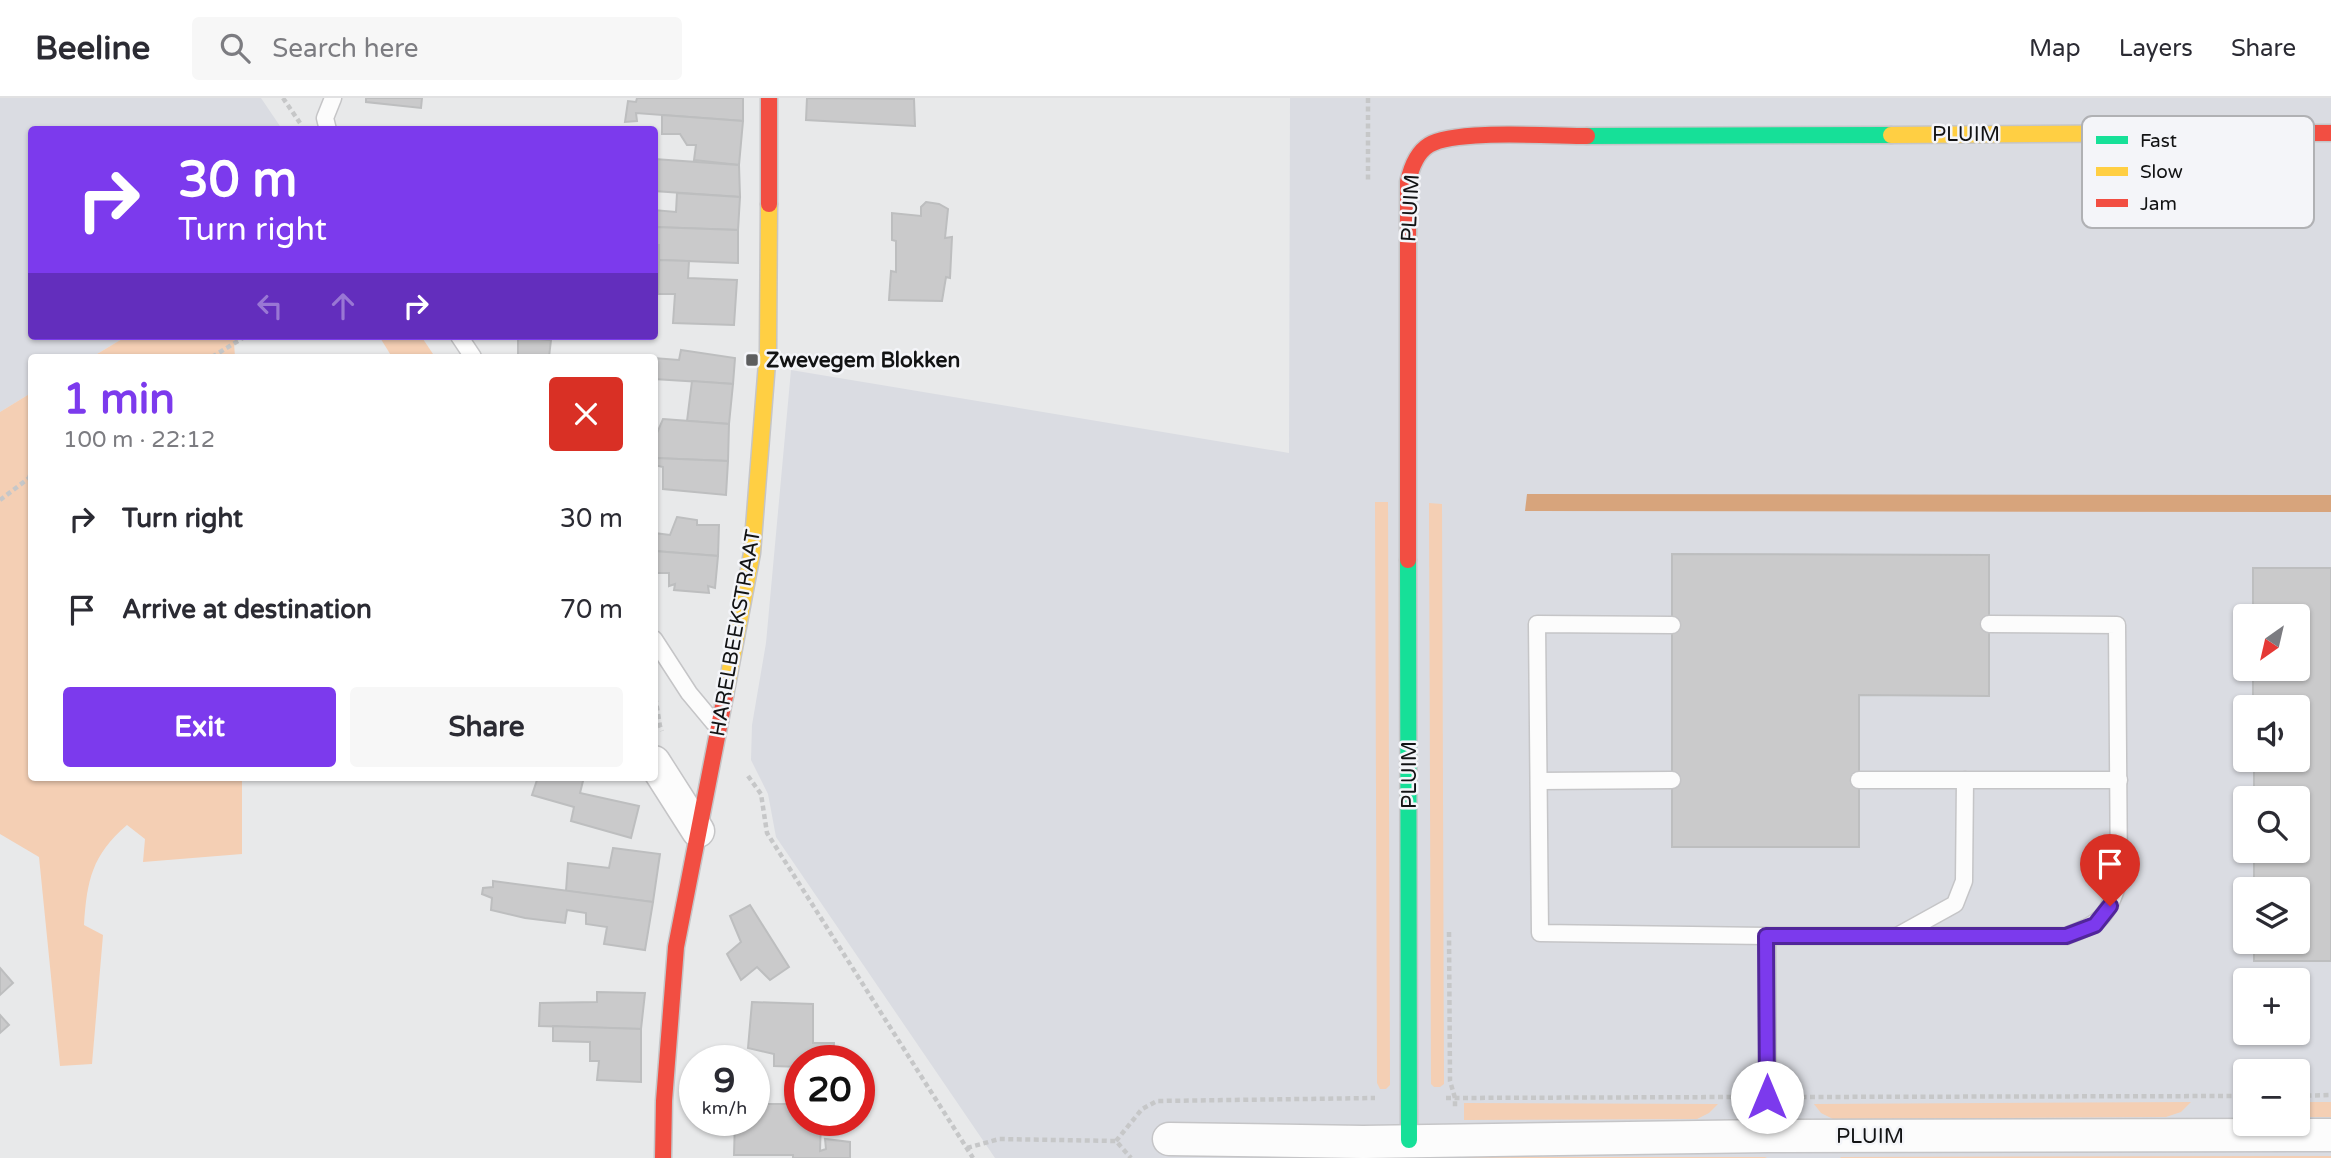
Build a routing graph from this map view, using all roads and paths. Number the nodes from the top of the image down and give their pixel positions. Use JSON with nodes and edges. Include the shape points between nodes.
{"nodes":[{"id":1,"x":284,"y":98,"type":"edge"},
{"id":2,"x":332,"y":98,"type":"edge"},
{"id":3,"x":769,"y":98,"type":"edge"},
{"id":4,"x":302,"y":126,"type":"edge"},
{"id":5,"x":327,"y":126,"type":"edge"},
{"id":6,"x":2082,"y":134,"type":"edge"},
{"id":7,"x":240,"y":340,"type":"edge"},
{"id":8,"x":217,"y":354,"type":"edge"},
{"id":9,"x":28,"y":479,"type":"edge"},
{"id":10,"x":0,"y":500,"type":"edge"},
{"id":11,"x":1989,"y":624,"type":"dead end"},
{"id":12,"x":1672,"y":625,"type":"dead end"},
{"id":13,"x":658,"y":645,"type":"edge"},
{"id":14,"x":718,"y":728,"type":"junction"},
{"id":15,"x":713,"y":758,"type":"junction"},
{"id":16,"x":658,"y":768,"type":"edge"},
{"id":17,"x":1672,"y":780,"type":"dead end"},
{"id":18,"x":1859,"y":780,"type":"dead end"},
{"id":19,"x":1965,"y":780,"type":"junction"},
{"id":20,"x":2119,"y":780,"type":"junction"},
{"id":21,"x":1538,"y":781,"type":"junction"},
{"id":22,"x":698,"y":831,"type":"junction"},
{"id":23,"x":1766,"y":936,"type":"junction"},
{"id":24,"x":1897,"y":936,"type":"junction"},
{"id":25,"x":2233,"y":1096,"type":"edge"},
{"id":26,"x":2310,"y":1096,"type":"edge"},
{"id":27,"x":2331,"y":1096,"type":"edge"},
{"id":28,"x":1767,"y":1097,"type":"junction"},
{"id":29,"x":1410,"y":1098,"type":"junction"},
{"id":30,"x":2331,"y":1135,"type":"edge"},
{"id":31,"x":1768,"y":1136,"type":"junction"},
{"id":32,"x":1169,"y":1139,"type":"dead end"},
{"id":33,"x":1409,"y":1140,"type":"junction"},
{"id":34,"x":1116,"y":1141,"type":"junction"},
{"id":35,"x":967,"y":1149,"type":"junction"},
{"id":36,"x":663,"y":1158,"type":"edge"},
{"id":37,"x":973,"y":1158,"type":"edge"},
{"id":38,"x":1131,"y":1158,"type":"edge"}],
"edges":[{"from":1,"to":4,"type":"path"},
{"from":2,"to":5,"type":"lane"},
{"from":3,"to":14,"type":"street","name":"HARELBEEKSTRAAT","via":[[768,351],[752,553]]},
{"from":6,"to":29,"type":"street","name":"PLUIM","via":[[1458,136],[1422,150],[1408,182]]},
{"from":7,"to":8,"type":"path"},
{"from":9,"to":10,"type":"path"},
{"from":11,"to":20,"type":"lane","via":[[2117,625]]},
{"from":12,"to":21,"type":"lane","via":[[1537,624]]},
{"from":13,"to":14,"type":"lane"},
{"from":14,"to":15,"type":"street","name":"HARELBEEKSTRAAT"},
{"from":15,"to":22,"type":"street","name":"HARELBEEKSTRAAT"},
{"from":15,"to":35,"type":"path","via":[[746,774],[761,794],[767,833]]},
{"from":16,"to":22,"type":"street"},
{"from":17,"to":21,"type":"lane"},
{"from":18,"to":19,"type":"lane"},
{"from":19,"to":20,"type":"lane"},
{"from":19,"to":24,"type":"lane","via":[[1964,881],[1955,904]]},
{"from":20,"to":24,"type":"lane","via":[[2119,881],[2110,906],[2095,925],[2066,936]]},
{"from":21,"to":23,"type":"lane","via":[[1540,933]]},
{"from":22,"to":36,"type":"street","name":"HARELBEEKSTRAAT","via":[[676,947]]},
{"from":23,"to":24,"type":"lane"},
{"from":23,"to":28,"type":"lane"},
{"from":25,"to":28,"type":"path"},
{"from":26,"to":27,"type":"path"},
{"from":28,"to":29,"type":"path"},
{"from":28,"to":31,"type":"lane"},
{"from":29,"to":33,"type":"street","name":"PLUIM"},
{"from":29,"to":34,"type":"path","via":[[1157,1101],[1142,1109]]},
{"from":30,"to":31,"type":"street","name":"PLUIM"},
{"from":31,"to":33,"type":"street","name":"PLUIM"},
{"from":32,"to":33,"type":"street","name":"PLUIM"},
{"from":34,"to":35,"type":"path","via":[[999,1139]]},
{"from":34,"to":38,"type":"path"},
{"from":35,"to":37,"type":"path"}]}
